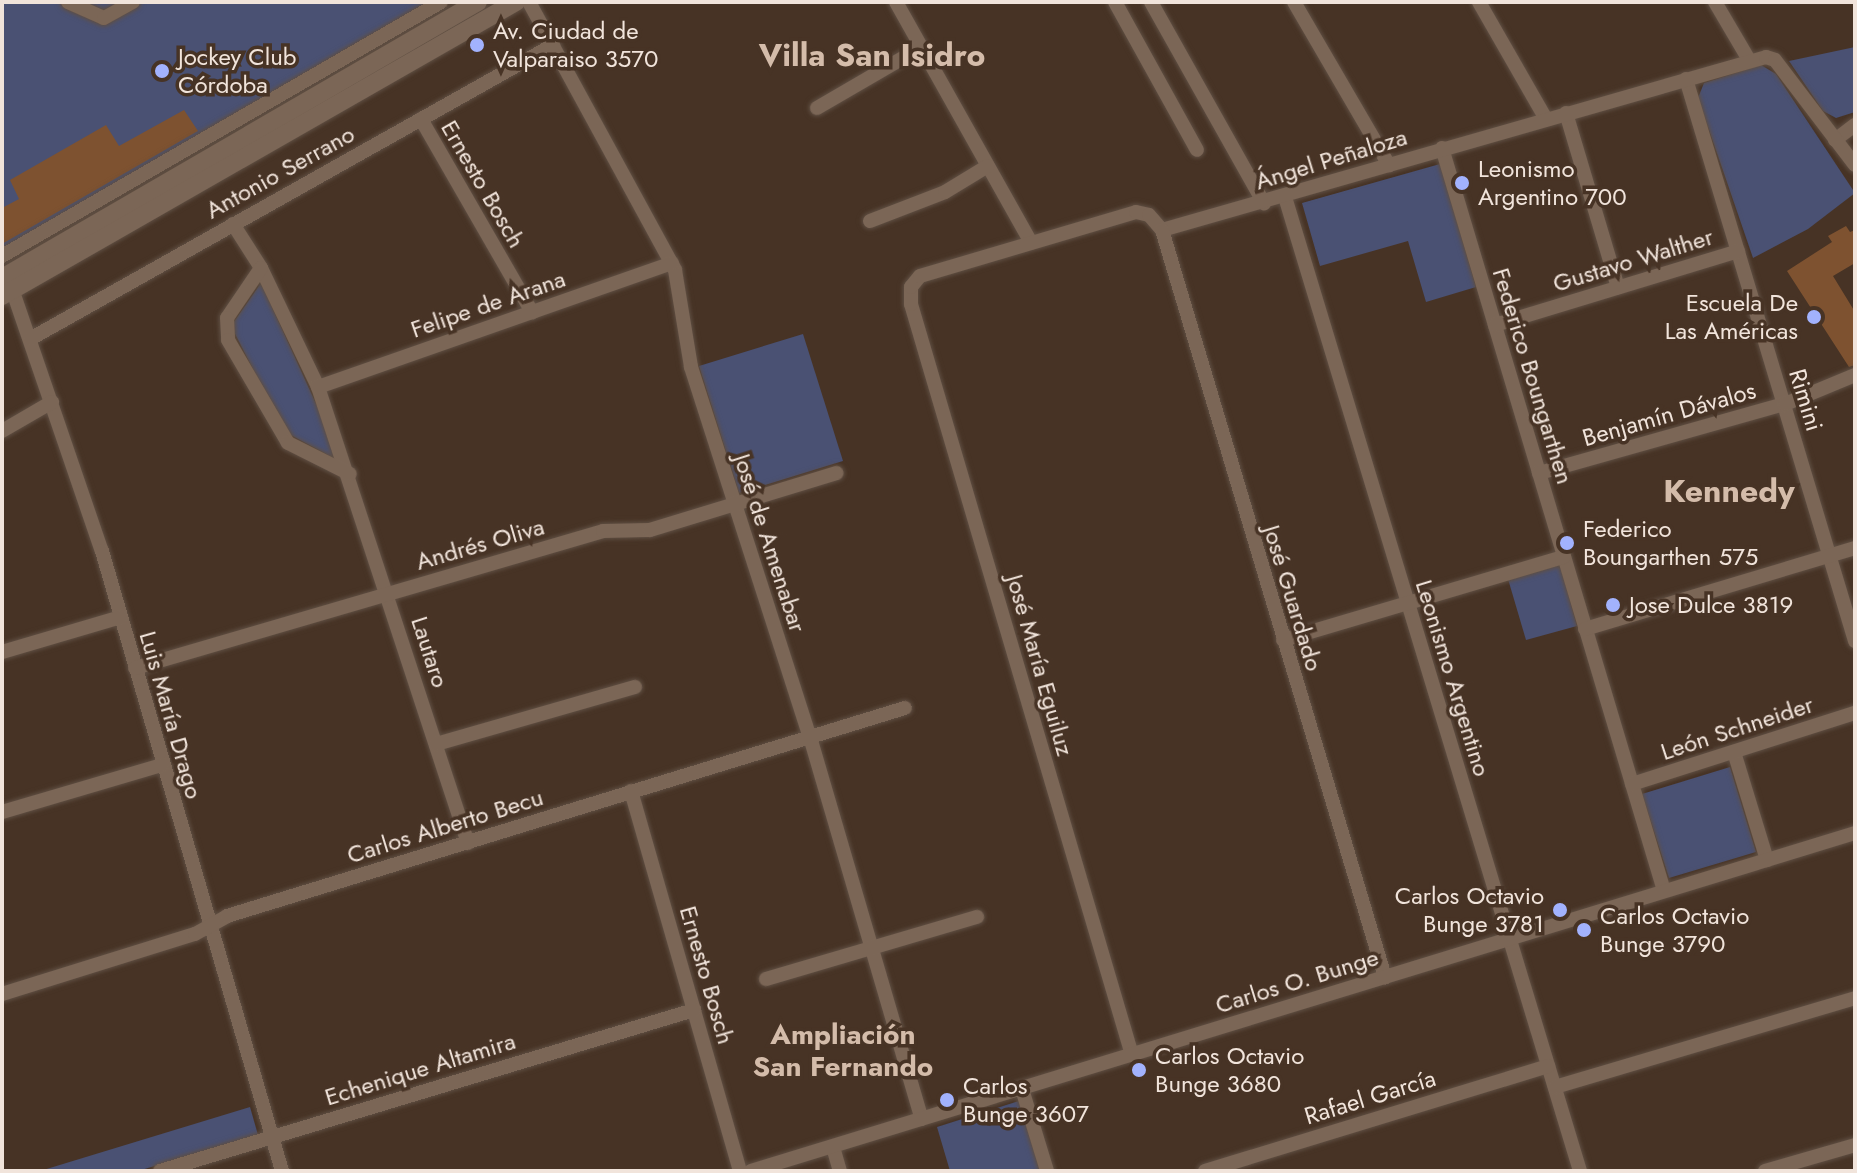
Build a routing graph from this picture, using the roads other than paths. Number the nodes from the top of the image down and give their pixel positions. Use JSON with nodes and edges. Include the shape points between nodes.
{"nodes":[{"id":1,"x":68,"y":2,"type":"edge"},
{"id":2,"x":133,"y":2,"type":"edge"},
{"id":3,"x":441,"y":2,"type":"edge"},
{"id":4,"x":478,"y":2,"type":"edge"},
{"id":5,"x":516,"y":2,"type":"edge"},
{"id":6,"x":529,"y":2,"type":"edge"},
{"id":7,"x":896,"y":2,"type":"edge"},
{"id":8,"x":1115,"y":2,"type":"edge"},
{"id":9,"x":1151,"y":2,"type":"edge"},
{"id":10,"x":1294,"y":2,"type":"edge"},
{"id":11,"x":1479,"y":2,"type":"edge"},
{"id":12,"x":1715,"y":2,"type":"edge"},
{"id":13,"x":553,"y":45,"type":"junction"},
{"id":14,"x":922,"y":47,"type":"junction"},
{"id":15,"x":1749,"y":60,"type":"junction"},
{"id":16,"x":1686,"y":79,"type":"junction"},
{"id":17,"x":817,"y":108,"type":"dead end"},
{"id":18,"x":1566,"y":113,"type":"junction"},
{"id":19,"x":421,"y":119,"type":"junction"},
{"id":20,"x":1546,"y":119,"type":"junction"},
{"id":21,"x":1855,"y":125,"type":"edge"},
{"id":22,"x":1835,"y":140,"type":"junction"},
{"id":23,"x":1442,"y":148,"type":"junction"},
{"id":24,"x":1197,"y":150,"type":"dead end"},
{"id":25,"x":1389,"y":165,"type":"junction"},
{"id":26,"x":1855,"y":165,"type":"edge"},
{"id":27,"x":988,"y":166,"type":"junction"},
{"id":28,"x":1285,"y":197,"type":"junction"},
{"id":29,"x":1264,"y":203,"type":"junction"},
{"id":30,"x":870,"y":221,"type":"dead end"},
{"id":31,"x":233,"y":224,"type":"junction"},
{"id":32,"x":1162,"y":230,"type":"junction"},
{"id":33,"x":1031,"y":243,"type":"junction"},
{"id":34,"x":1738,"y":251,"type":"junction"},
{"id":35,"x":2,"y":256,"type":"edge"},
{"id":36,"x":672,"y":263,"type":"junction"},
{"id":37,"x":261,"y":268,"type":"junction"},
{"id":38,"x":6,"y":285,"type":"edge"},
{"id":39,"x":1618,"y":287,"type":"junction"},
{"id":40,"x":532,"y":312,"type":"junction"},
{"id":41,"x":1495,"y":325,"type":"junction"},
{"id":42,"x":30,"y":339,"type":"junction"},
{"id":43,"x":1855,"y":375,"type":"edge"},
{"id":44,"x":318,"y":387,"type":"junction"},
{"id":45,"x":52,"y":402,"type":"junction"},
{"id":46,"x":1785,"y":404,"type":"junction"},
{"id":47,"x":2,"y":431,"type":"edge"},
{"id":48,"x":837,"y":473,"type":"dead end"},
{"id":49,"x":1539,"y":473,"type":"junction"},
{"id":50,"x":350,"y":474,"type":"junction"},
{"id":51,"x":735,"y":506,"type":"junction"},
{"id":52,"x":1855,"y":548,"type":"edge"},
{"id":53,"x":1829,"y":555,"type":"junction"},
{"id":54,"x":1564,"y":557,"type":"junction"},
{"id":55,"x":389,"y":594,"type":"junction"},
{"id":56,"x":1408,"y":603,"type":"junction"},
{"id":57,"x":121,"y":617,"type":"junction"},
{"id":58,"x":1585,"y":629,"type":"junction"},
{"id":59,"x":1283,"y":640,"type":"junction"},
{"id":60,"x":1855,"y":641,"type":"edge"},
{"id":61,"x":2,"y":652,"type":"edge"},
{"id":62,"x":135,"y":668,"type":"junction"},
{"id":63,"x":635,"y":687,"type":"dead end"},
{"id":64,"x":905,"y":708,"type":"dead end"},
{"id":65,"x":1855,"y":713,"type":"edge"},
{"id":66,"x":810,"y":737,"type":"junction"},
{"id":67,"x":436,"y":744,"type":"junction"},
{"id":68,"x":1734,"y":752,"type":"junction"},
{"id":69,"x":162,"y":765,"type":"junction"},
{"id":70,"x":1632,"y":784,"type":"junction"},
{"id":71,"x":631,"y":791,"type":"junction"},
{"id":72,"x":2,"y":812,"type":"edge"},
{"id":73,"x":1855,"y":833,"type":"edge"},
{"id":74,"x":468,"y":843,"type":"junction"},
{"id":75,"x":1767,"y":860,"type":"junction"},
{"id":76,"x":1664,"y":891,"type":"junction"},
{"id":77,"x":977,"y":917,"type":"dead end"},
{"id":78,"x":208,"y":926,"type":"junction"},
{"id":79,"x":1509,"y":939,"type":"junction"},
{"id":80,"x":873,"y":946,"type":"junction"},
{"id":81,"x":1385,"y":977,"type":"junction"},
{"id":82,"x":766,"y":979,"type":"dead end"},
{"id":83,"x":2,"y":994,"type":"edge"},
{"id":84,"x":1855,"y":998,"type":"edge"},
{"id":85,"x":694,"y":1010,"type":"junction"},
{"id":86,"x":1132,"y":1055,"type":"junction"},
{"id":87,"x":1548,"y":1066,"type":"junction"},
{"id":88,"x":1555,"y":1087,"type":"junction"},
{"id":89,"x":1022,"y":1089,"type":"junction"},
{"id":90,"x":922,"y":1119,"type":"junction"},
{"id":91,"x":272,"y":1137,"type":"junction"},
{"id":92,"x":1855,"y":1145,"type":"edge"},
{"id":93,"x":833,"y":1147,"type":"junction"},
{"id":94,"x":160,"y":1171,"type":"edge"},
{"id":95,"x":282,"y":1171,"type":"edge"},
{"id":96,"x":740,"y":1171,"type":"edge"},
{"id":97,"x":751,"y":1171,"type":"edge"},
{"id":98,"x":840,"y":1171,"type":"edge"},
{"id":99,"x":1047,"y":1171,"type":"edge"},
{"id":100,"x":1205,"y":1171,"type":"edge"},
{"id":101,"x":1580,"y":1171,"type":"edge"},
{"id":102,"x":1765,"y":1171,"type":"edge"}],
"edges":[{"from":1,"to":2,"type":"street","via":[[104,18]]},
{"from":3,"to":35,"type":"street"},
{"from":4,"to":38,"type":"main road"},
{"from":5,"to":38,"type":"main road"},
{"from":6,"to":13,"type":"street","name":"José de Amenabar"},
{"from":7,"to":14,"type":"street"},
{"from":8,"to":24,"type":"street"},
{"from":9,"to":29,"type":"street"},
{"from":10,"to":25,"type":"street"},
{"from":11,"to":20,"type":"street"},
{"from":12,"to":15,"type":"street"},
{"from":13,"to":19,"type":"street","name":"Antonio Serrano"},
{"from":13,"to":36,"type":"street","name":"José de Amenabar"},
{"from":14,"to":17,"type":"street"},
{"from":14,"to":27,"type":"street"},
{"from":15,"to":16,"type":"street","name":"Ángel Peñaloza"},
{"from":15,"to":22,"type":"street","name":"Ángel Peñaloza","via":[[1775,60]]},
{"from":16,"to":18,"type":"street","name":"Ángel Peñaloza"},
{"from":16,"to":34,"type":"street","name":"Rimini"},
{"from":18,"to":20,"type":"street","name":"Ángel Peñaloza"},
{"from":18,"to":39,"type":"street"},
{"from":19,"to":31,"type":"street","name":"Antonio Serrano"},
{"from":19,"to":40,"type":"street","name":"Ernesto Bosch"},
{"from":20,"to":23,"type":"street","name":"Ángel Peñaloza"},
{"from":21,"to":22,"type":"street"},
{"from":22,"to":26,"type":"street"},
{"from":23,"to":25,"type":"street","name":"Ángel Peñaloza"},
{"from":23,"to":41,"type":"street","name":"Federico Boungarthen"},
{"from":25,"to":28,"type":"street","name":"Ángel Peñaloza"},
{"from":27,"to":30,"type":"street","via":[[945,192]]},
{"from":27,"to":33,"type":"street"},
{"from":28,"to":29,"type":"street","name":"Ángel Peñaloza"},
{"from":28,"to":56,"type":"street","name":"Leonismo Argentino"},
{"from":29,"to":32,"type":"street","name":"Ángel Peñaloza"},
{"from":31,"to":37,"type":"street","name":"Lautaro"},
{"from":31,"to":42,"type":"street","name":"Antonio Serrano"},
{"from":32,"to":33,"type":"street","via":[[1149,215],[1136,212]]},
{"from":32,"to":59,"type":"street","name":"José Guardado"},
{"from":33,"to":86,"type":"street","name":"José María Eguiluz","via":[[920,276],[911,287],[915,319]]},
{"from":34,"to":39,"type":"street","name":"Gustavo Walther"},
{"from":34,"to":46,"type":"street","name":"Rimini"},
{"from":36,"to":40,"type":"street","name":"Felipe de Arana"},
{"from":36,"to":51,"type":"street","name":"José de Amenabar","via":[[685,344]]},
{"from":37,"to":44,"type":"street","name":"Lautaro"},
{"from":37,"to":50,"type":"street","via":[[227,318],[228,340],[288,443]]},
{"from":38,"to":42,"type":"street","name":"Luis María Drago"},
{"from":39,"to":41,"type":"street","name":"Gustavo Walther"},
{"from":40,"to":44,"type":"street","name":"Felipe de Arana"},
{"from":41,"to":49,"type":"street","name":"Federico Boungarthen"},
{"from":42,"to":45,"type":"street","name":"Luis María Drago"},
{"from":43,"to":46,"type":"street","name":"Benjamín Dávalos"},
{"from":44,"to":50,"type":"street","name":"Lautaro"},
{"from":45,"to":47,"type":"street"},
{"from":45,"to":57,"type":"street","name":"Luis María Drago"},
{"from":46,"to":49,"type":"street","name":"Benjamín Dávalos"},
{"from":46,"to":53,"type":"street","name":"Rimini"},
{"from":48,"to":51,"type":"street","name":"Andrés Oliva"},
{"from":49,"to":54,"type":"street","name":"Federico Boungarthen"},
{"from":50,"to":55,"type":"street","name":"Lautaro"},
{"from":51,"to":55,"type":"street","name":"Andrés Oliva","via":[[650,530],[603,531]]},
{"from":51,"to":66,"type":"street","name":"José de Amenabar"},
{"from":52,"to":53,"type":"street"},
{"from":53,"to":58,"type":"street"},
{"from":53,"to":60,"type":"street","name":"Rimini"},
{"from":54,"to":56,"type":"street"},
{"from":54,"to":58,"type":"street","name":"Federico Boungarthen"},
{"from":55,"to":62,"type":"street","name":"Andrés Oliva"},
{"from":55,"to":67,"type":"street","name":"Lautaro"},
{"from":56,"to":59,"type":"street"},
{"from":56,"to":79,"type":"street","name":"Leonismo Argentino"},
{"from":57,"to":61,"type":"street"},
{"from":57,"to":62,"type":"street","name":"Luis María Drago"},
{"from":58,"to":70,"type":"street","name":"Federico Boungarthen"},
{"from":59,"to":81,"type":"street","name":"José Guardado"},
{"from":62,"to":69,"type":"street","name":"Luis María Drago"},
{"from":63,"to":67,"type":"street"},
{"from":64,"to":66,"type":"street","name":"Carlos Alberto Becu"},
{"from":65,"to":68,"type":"street","name":"León Schneider"},
{"from":66,"to":71,"type":"street","name":"Carlos Alberto Becu"},
{"from":66,"to":80,"type":"street","name":"José de Amenabar"},
{"from":67,"to":74,"type":"street","name":"Lautaro"},
{"from":68,"to":70,"type":"street","name":"León Schneider"},
{"from":68,"to":75,"type":"street"},
{"from":69,"to":72,"type":"street"},
{"from":69,"to":78,"type":"street","name":"Luis María Drago"},
{"from":70,"to":76,"type":"street","name":"Federico Boungarthen"},
{"from":71,"to":74,"type":"street","name":"Carlos Alberto Becu"},
{"from":71,"to":85,"type":"street","name":"Ernesto Bosch"},
{"from":73,"to":75,"type":"street","name":"Carlos O. Bunge"},
{"from":74,"to":78,"type":"street","name":"Carlos Alberto Becu"},
{"from":75,"to":76,"type":"street","name":"Carlos O. Bunge"},
{"from":76,"to":79,"type":"street","name":"Carlos O. Bunge"},
{"from":77,"to":80,"type":"street"},
{"from":78,"to":83,"type":"street","name":"Carlos Alberto Becu"},
{"from":78,"to":91,"type":"street","name":"Luis María Drago"},
{"from":79,"to":81,"type":"street","name":"Carlos O. Bunge"},
{"from":79,"to":87,"type":"street","name":"Leonismo Argentino"},
{"from":80,"to":82,"type":"street"},
{"from":80,"to":90,"type":"street","name":"José de Amenabar"},
{"from":81,"to":86,"type":"street","name":"Carlos O. Bunge"},
{"from":84,"to":88,"type":"street"},
{"from":85,"to":91,"type":"street","name":"Echenique Altamira"},
{"from":85,"to":96,"type":"street","name":"Ernesto Bosch"},
{"from":86,"to":89,"type":"street","name":"Carlos O. Bunge"},
{"from":87,"to":88,"type":"street","name":"Leonismo Argentino"},
{"from":87,"to":100,"type":"street","name":"Rafael García"},
{"from":88,"to":101,"type":"street","name":"Leonismo Argentino"},
{"from":89,"to":90,"type":"street","name":"Carlos O. Bunge"},
{"from":89,"to":99,"type":"street"},
{"from":90,"to":93,"type":"street","name":"Carlos O. Bunge"},
{"from":91,"to":94,"type":"street","name":"Echenique Altamira"},
{"from":91,"to":95,"type":"street","name":"Luis María Drago"},
{"from":92,"to":102,"type":"street"},
{"from":93,"to":97,"type":"street","name":"Carlos O. Bunge"},
{"from":93,"to":98,"type":"street"}]}
